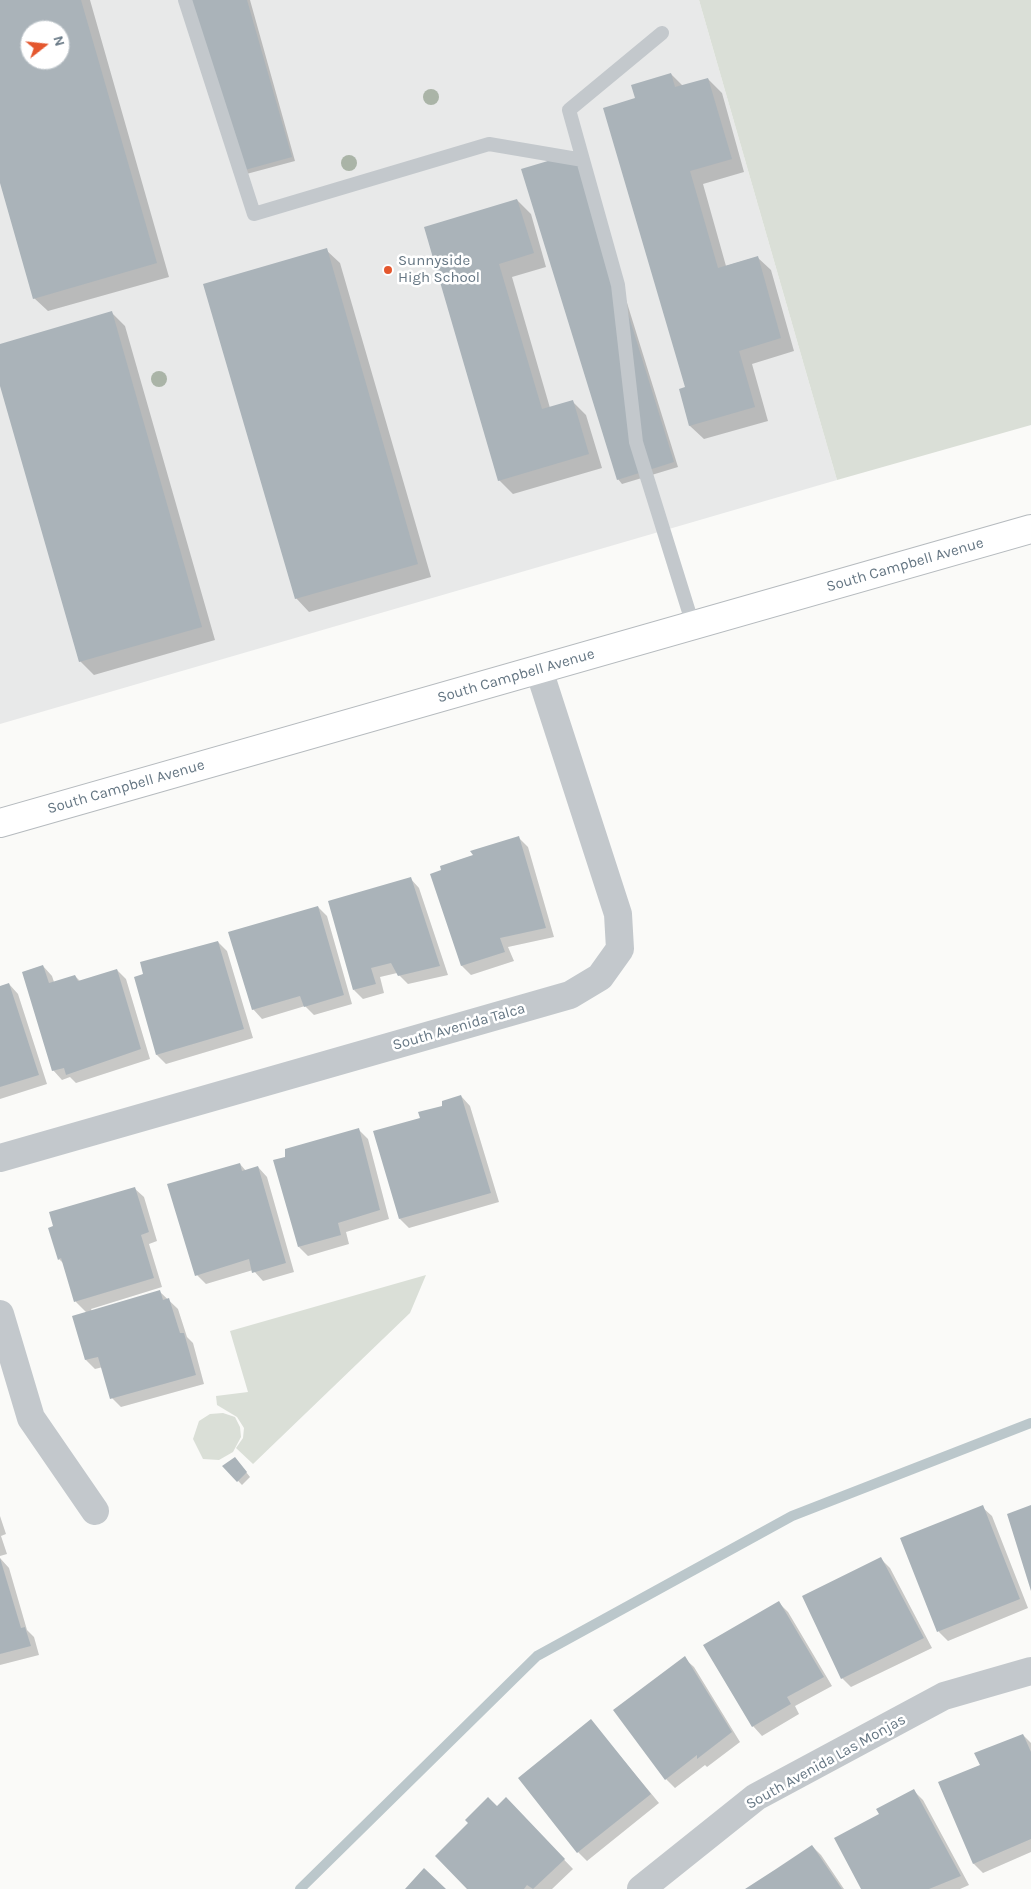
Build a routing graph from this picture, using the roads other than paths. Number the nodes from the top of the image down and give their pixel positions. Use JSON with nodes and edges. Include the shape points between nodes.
{"nodes":[{"id":1,"x":185,"y":0,"type":"edge"},
{"id":2,"x":662,"y":33,"type":"dead end"},
{"id":3,"x":583,"y":160,"type":"junction"},
{"id":4,"x":1031,"y":529,"type":"edge"},
{"id":5,"x":693,"y":625,"type":"junction"},
{"id":6,"x":539,"y":670,"type":"junction"},
{"id":7,"x":0,"y":823,"type":"edge"},
{"id":8,"x":0,"y":1158,"type":"edge"},
{"id":9,"x":0,"y":1314,"type":"edge"},
{"id":10,"x":94,"y":1511,"type":"dead end"},
{"id":11,"x":1031,"y":1671,"type":"edge"},
{"id":12,"x":641,"y":1889,"type":"edge"}],
"edges":[{"from":1,"to":3,"type":"lane","via":[[254,214],[489,144]]},
{"from":2,"to":3,"type":"lane","via":[[569,110]]},
{"from":3,"to":5,"type":"lane","via":[[618,285],[636,442]]},
{"from":4,"to":5,"type":"main road","name":"South Campbell Avenue"},
{"from":5,"to":6,"type":"main road","name":"South Campbell Avenue"},
{"from":6,"to":7,"type":"main road","name":"South Campbell Avenue"},
{"from":6,"to":8,"type":"street","name":"South Avenida Talca","via":[[618,914],[620,948],[600,977],[570,995]]},
{"from":9,"to":10,"type":"street","via":[[31,1418]]},
{"from":11,"to":12,"type":"street","name":"South Avenida Las Monjas","via":[[944,1696],[756,1798]]}]}
